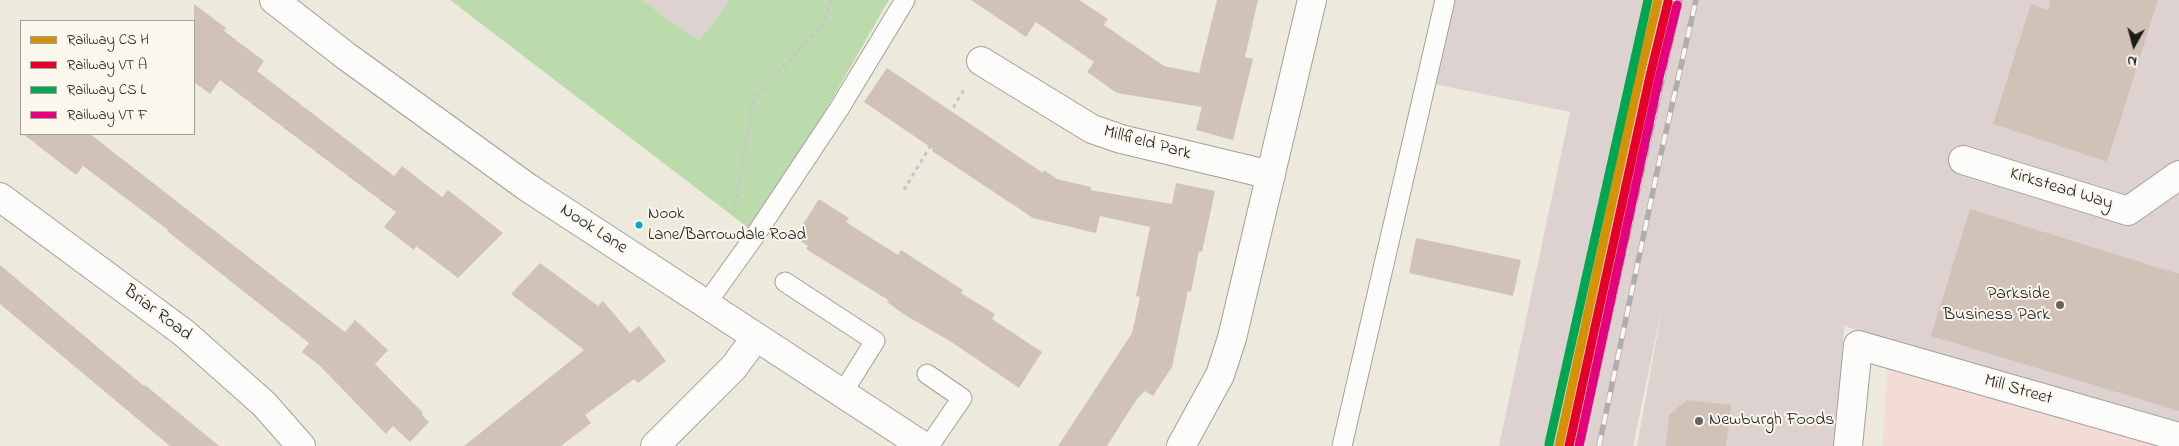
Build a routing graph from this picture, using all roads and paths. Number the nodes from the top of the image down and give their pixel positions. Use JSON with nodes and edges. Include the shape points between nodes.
{"nodes":[{"id":1,"x":274,"y":0,"type":"edge"},
{"id":2,"x":831,"y":0,"type":"edge"},
{"id":3,"x":905,"y":0,"type":"edge"},
{"id":4,"x":1312,"y":0,"type":"edge"},
{"id":5,"x":1445,"y":0,"type":"edge"},
{"id":6,"x":981,"y":62,"type":"joint"},
{"id":7,"x":1963,"y":160,"type":"dead end"},
{"id":8,"x":2179,"y":174,"type":"edge"},
{"id":9,"x":1272,"y":175,"type":"junction"},
{"id":10,"x":904,"y":190,"type":"dead end"},
{"id":11,"x":0,"y":197,"type":"edge"},
{"id":12,"x":734,"y":215,"type":"dead end"},
{"id":13,"x":785,"y":282,"type":"dead end"},
{"id":14,"x":706,"y":304,"type":"junction"},
{"id":15,"x":756,"y":337,"type":"junction"},
{"id":16,"x":927,"y":374,"type":"dead end"},
{"id":17,"x":843,"y":392,"type":"junction"},
{"id":18,"x":2179,"y":437,"type":"edge"},
{"id":19,"x":301,"y":446,"type":"edge"},
{"id":20,"x":655,"y":446,"type":"edge"},
{"id":21,"x":923,"y":446,"type":"edge"},
{"id":22,"x":929,"y":446,"type":"edge"},
{"id":23,"x":1181,"y":446,"type":"edge"},
{"id":24,"x":1342,"y":446,"type":"edge"},
{"id":25,"x":1848,"y":446,"type":"edge"}],
"edges":[{"from":1,"to":14,"type":"street","name":"Nook Lane","via":[[526,186]]},
{"from":2,"to":12,"type":"path","via":[[823,24],[754,98]]},
{"from":3,"to":14,"type":"lane","via":[[839,109]]},
{"from":4,"to":9,"type":"street"},
{"from":5,"to":24,"type":"lane"},
{"from":6,"to":9,"type":"street","name":"Millfield Park","via":[[1092,130]]},
{"from":6,"to":10,"type":"path"},
{"from":7,"to":8,"type":"street","name":"Kirkstead Way","via":[[2128,211]]},
{"from":9,"to":23,"type":"street","via":[[1232,338],[1220,374]]},
{"from":11,"to":19,"type":"street","name":"Briar Road","via":[[184,333],[264,404]]},
{"from":13,"to":17,"type":"lane","via":[[875,342]]},
{"from":14,"to":15,"type":"street","name":"Nook Lane"},
{"from":15,"to":17,"type":"street","name":"Nook Lane"},
{"from":15,"to":20,"type":"street","via":[[734,368]]},
{"from":16,"to":22,"type":"lane","via":[[962,398]]},
{"from":17,"to":21,"type":"street","name":"Nook Lane"},
{"from":18,"to":25,"type":"street","name":"Mill Street","via":[[1858,345]]}]}
